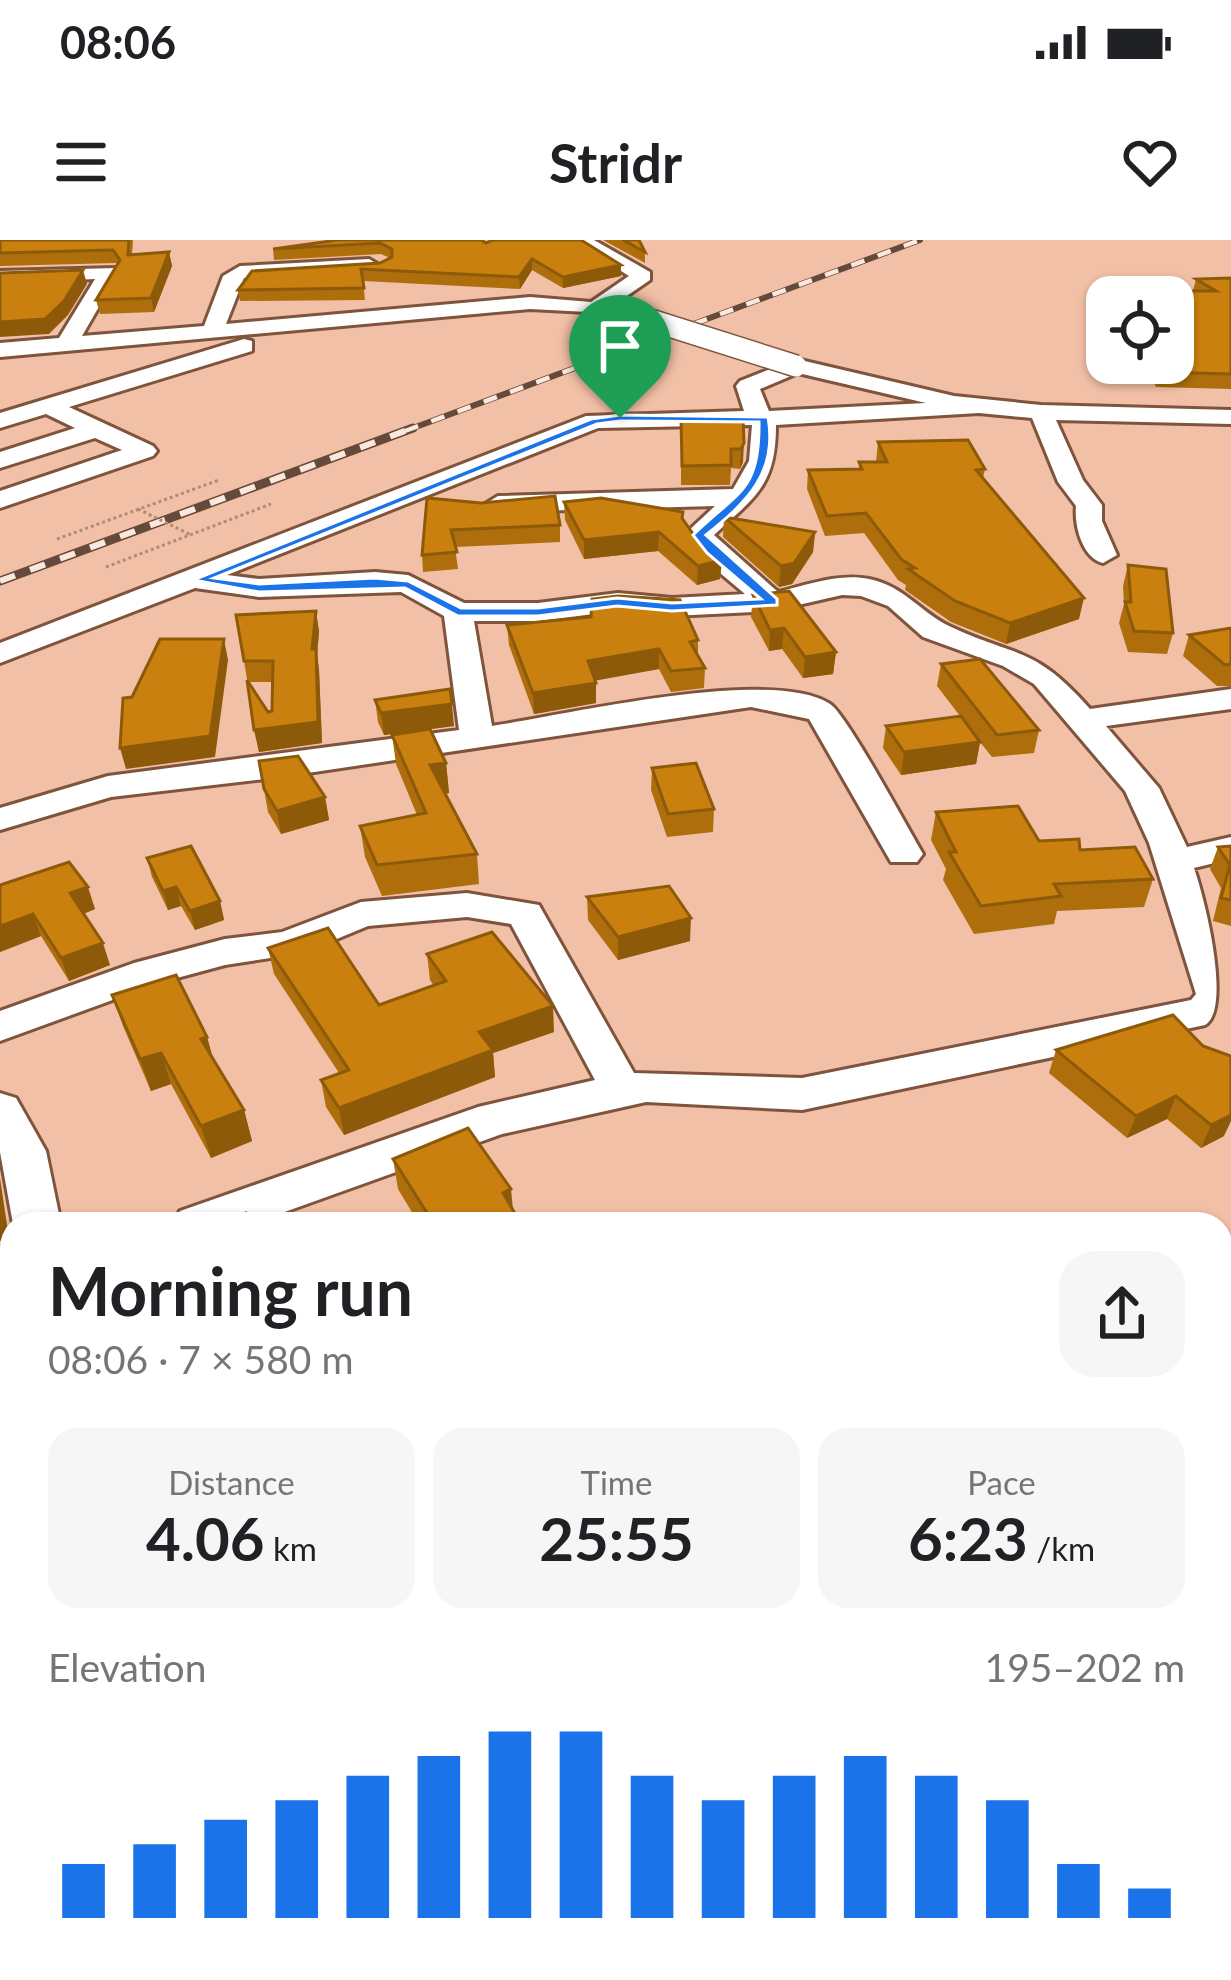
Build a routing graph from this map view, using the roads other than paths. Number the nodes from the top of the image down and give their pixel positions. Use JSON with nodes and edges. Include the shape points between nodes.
{"nodes":[{"id":1,"x":607,"y":240,"type":"edge"},
{"id":2,"x":582,"y":241,"type":"edge"},
{"id":3,"x":0,"y":277,"type":"edge"},
{"id":4,"x":638,"y":282,"type":"junction"},
{"id":5,"x":609,"y":308,"type":"junction"},
{"id":6,"x":357,"y":312,"type":"junction"},
{"id":7,"x":215,"y":341,"type":"junction"},
{"id":8,"x":66,"y":345,"type":"junction"},
{"id":9,"x":0,"y":350,"type":"edge"},
{"id":10,"x":796,"y":366,"type":"junction"},
{"id":11,"x":47,"y":406,"type":"junction"},
{"id":12,"x":978,"y":406,"type":"junction"},
{"id":13,"x":0,"y":410,"type":"edge"},
{"id":14,"x":1040,"y":412,"type":"junction"},
{"id":15,"x":1231,"y":417,"type":"edge"},
{"id":16,"x":764,"y":419,"type":"junction"},
{"id":17,"x":0,"y":421,"type":"edge"},
{"id":18,"x":97,"y":429,"type":"junction"},
{"id":19,"x":0,"y":460,"type":"edge"},
{"id":20,"x":745,"y":497,"type":"junction"},
{"id":21,"x":0,"y":500,"type":"edge"},
{"id":22,"x":400,"y":500,"type":"junction"},
{"id":23,"x":1103,"y":555,"type":"dead end"},
{"id":24,"x":199,"y":580,"type":"junction"},
{"id":25,"x":772,"y":602,"type":"junction"},
{"id":26,"x":458,"y":612,"type":"junction"},
{"id":27,"x":0,"y":654,"type":"edge"},
{"id":28,"x":1231,"y":699,"type":"edge"},
{"id":29,"x":1080,"y":720,"type":"junction"},
{"id":30,"x":477,"y":739,"type":"junction"},
{"id":31,"x":0,"y":819,"type":"edge"},
{"id":32,"x":1231,"y":848,"type":"edge"},
{"id":33,"x":904,"y":854,"type":"dead end"},
{"id":34,"x":1174,"y":861,"type":"junction"},
{"id":35,"x":0,"y":1027,"type":"edge"},
{"id":36,"x":622,"y":1090,"type":"junction"},
{"id":37,"x":0,"y":1109,"type":"edge"},
{"id":38,"x":12,"y":1153,"type":"edge"},
{"id":39,"x":33,"y":1212,"type":"edge"},
{"id":40,"x":231,"y":1212,"type":"edge"}],
"edges":[{"from":1,"to":2,"type":"street"},
{"from":2,"to":4,"type":"street","via":[[638,271]]},
{"from":3,"to":8,"type":"street","via":[[111,262]]},
{"from":4,"to":5,"type":"street"},
{"from":4,"to":6,"type":"street"},
{"from":5,"to":6,"type":"street","via":[[530,303]]},
{"from":5,"to":10,"type":"street","bridge":true},
{"from":6,"to":7,"type":"street"},
{"from":6,"to":7,"type":"street"},
{"from":6,"to":7,"type":"street","via":[[382,285],[381,257],[236,265]]},
{"from":7,"to":8,"type":"street"},
{"from":7,"to":11,"type":"street"},
{"from":7,"to":13,"type":"street"},
{"from":8,"to":9,"type":"street"},
{"from":10,"to":12,"type":"street"},
{"from":10,"to":16,"type":"street","via":[[748,386]]},
{"from":11,"to":17,"type":"street"},
{"from":11,"to":18,"type":"street"},
{"from":12,"to":14,"type":"street"},
{"from":12,"to":16,"type":"street"},
{"from":14,"to":15,"type":"street"},
{"from":14,"to":23,"type":"street","via":[[1089,505]]},
{"from":16,"to":20,"type":"street","via":[[765,461]]},
{"from":16,"to":22,"type":"street","via":[[595,421]]},
{"from":18,"to":19,"type":"street"},
{"from":18,"to":21,"type":"street","via":[[144,452]]},
{"from":20,"to":22,"type":"street","via":[[455,507]]},
{"from":20,"to":25,"type":"street","via":[[699,535]]},
{"from":22,"to":24,"type":"street"},
{"from":24,"to":26,"type":"street","via":[[259,588],[408,584]]},
{"from":24,"to":27,"type":"street"},
{"from":25,"to":26,"type":"street"},
{"from":25,"to":29,"type":"street","via":[[866,587],[898,600],[934,631],[1045,677]]},
{"from":26,"to":30,"type":"street"},
{"from":28,"to":29,"type":"street"},
{"from":29,"to":34,"type":"street","via":[[1141,788]]},
{"from":30,"to":31,"type":"street","via":[[108,787]]},
{"from":30,"to":33,"type":"street","via":[[751,697],[802,704],[822,713]]},
{"from":32,"to":34,"type":"street"},
{"from":34,"to":36,"type":"street","via":[[1214,976],[1217,996],[1204,1011],[802,1094]]},
{"from":35,"to":36,"type":"street","via":[[148,972],[289,944],[361,914],[467,904],[525,914]]},
{"from":36,"to":40,"type":"street","via":[[494,1120]]},
{"from":37,"to":38,"type":"street"},
{"from":38,"to":39,"type":"street"}]}
